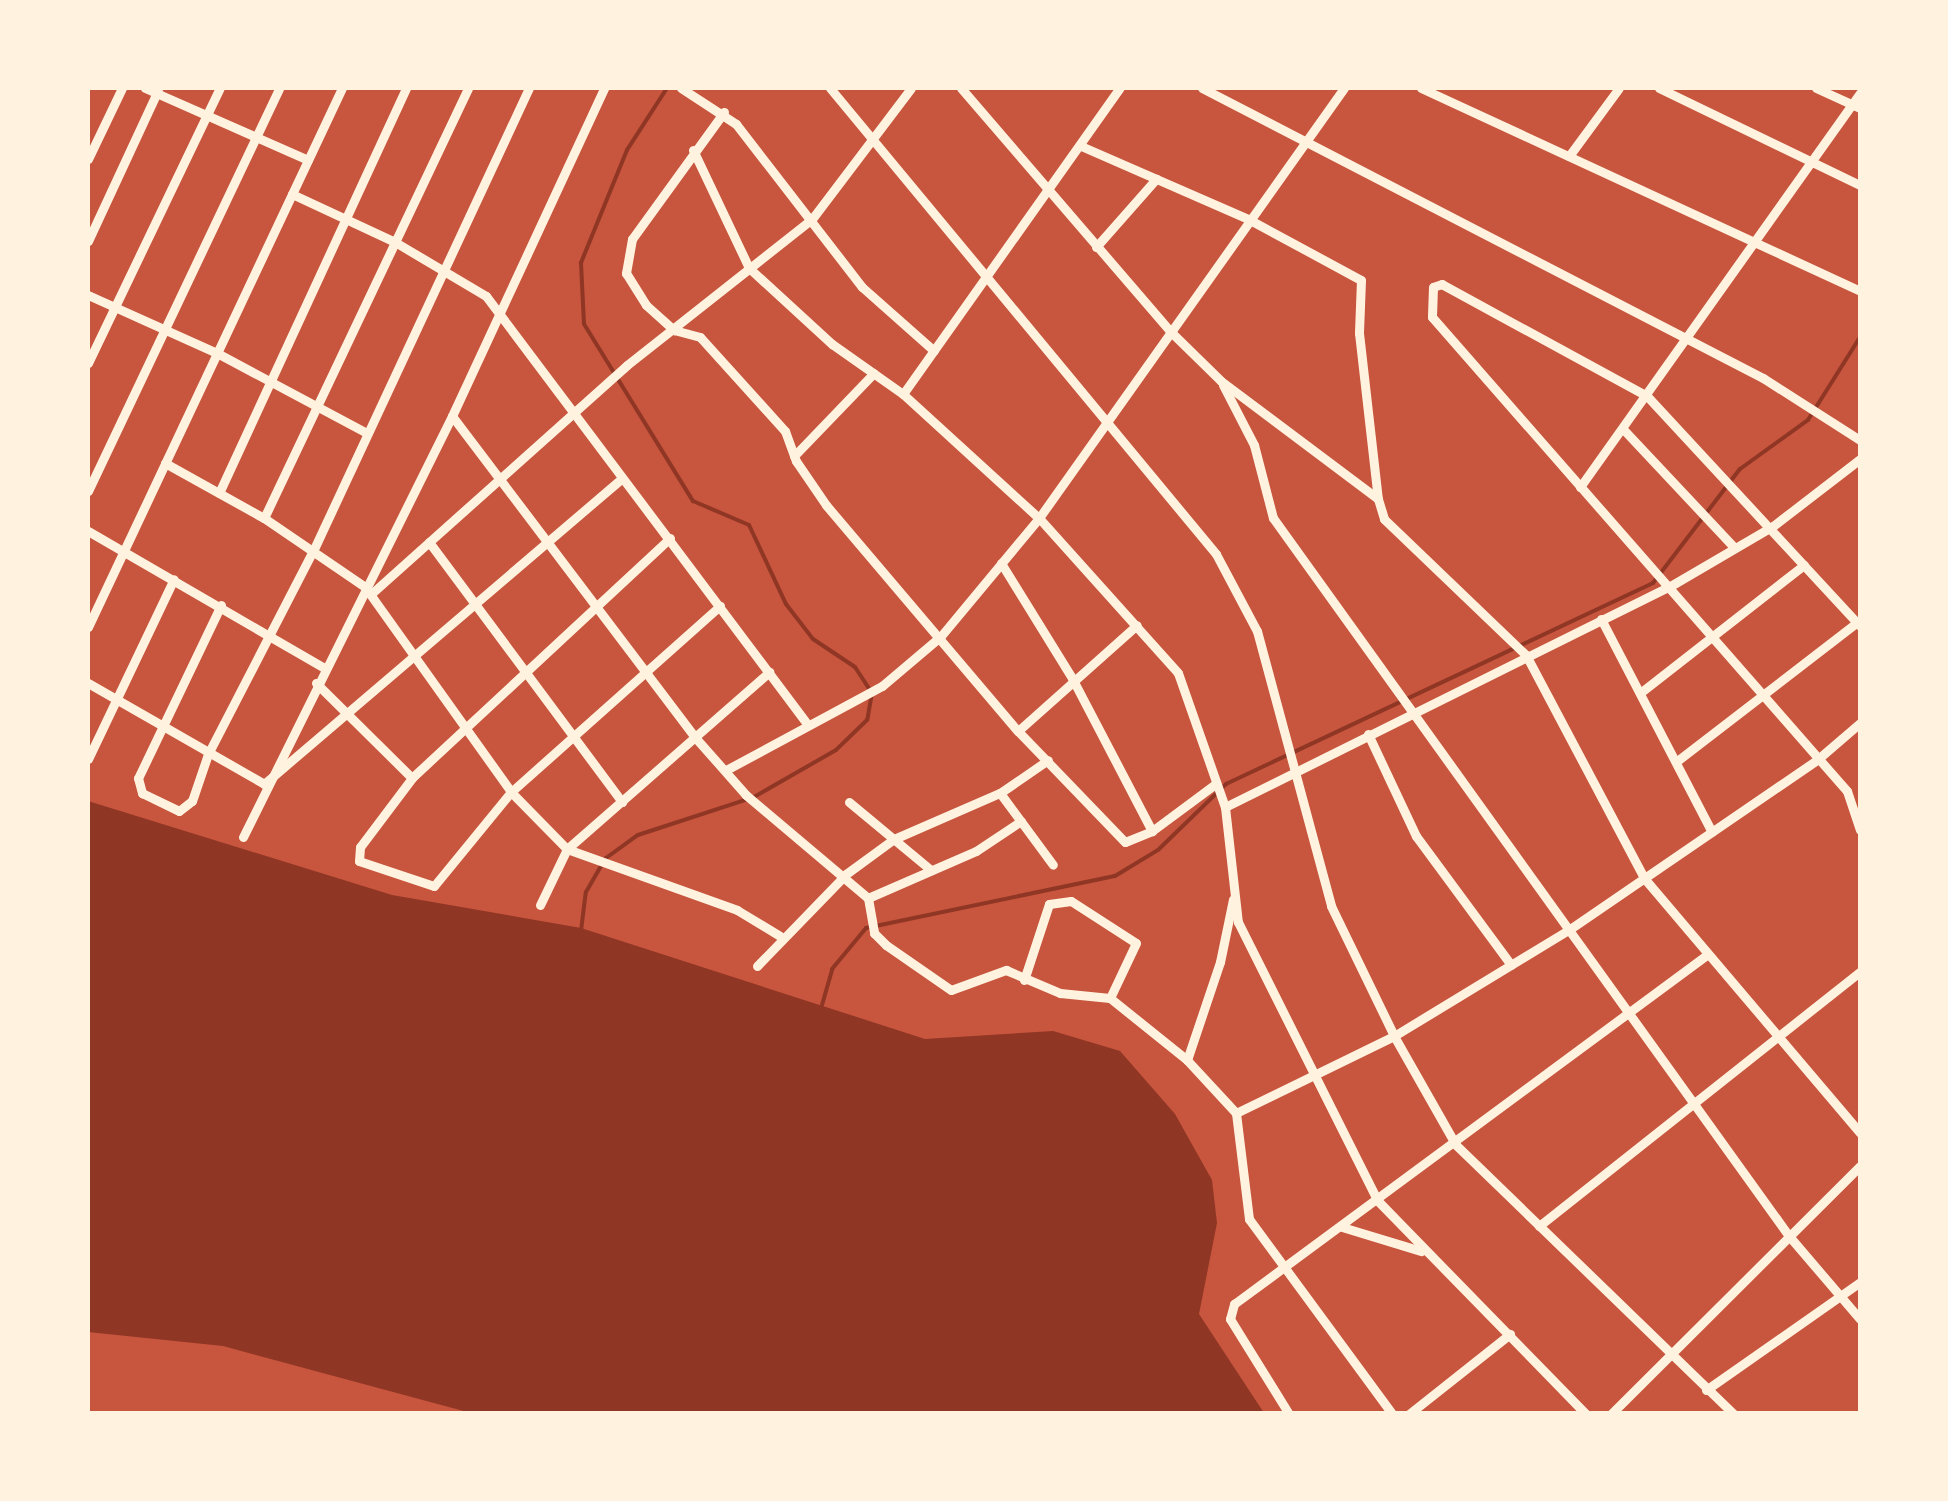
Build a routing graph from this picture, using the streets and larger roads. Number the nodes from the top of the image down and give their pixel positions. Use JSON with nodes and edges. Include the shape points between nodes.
{"nodes":[{"id":1,"x":122,"y":88,"type":"edge"},
{"id":2,"x":145,"y":88,"type":"edge"},
{"id":3,"x":220,"y":88,"type":"edge"},
{"id":4,"x":280,"y":88,"type":"edge"},
{"id":5,"x":342,"y":88,"type":"edge"},
{"id":6,"x":406,"y":88,"type":"edge"},
{"id":7,"x":468,"y":88,"type":"edge"},
{"id":8,"x":529,"y":88,"type":"edge"},
{"id":9,"x":604,"y":88,"type":"edge"},
{"id":10,"x":682,"y":88,"type":"edge"},
{"id":11,"x":830,"y":88,"type":"edge"},
{"id":12,"x":911,"y":88,"type":"edge"},
{"id":13,"x":962,"y":88,"type":"edge"},
{"id":14,"x":1120,"y":88,"type":"edge"},
{"id":15,"x":1202,"y":88,"type":"edge"},
{"id":16,"x":1344,"y":88,"type":"edge"},
{"id":17,"x":1421,"y":88,"type":"edge"},
{"id":18,"x":1620,"y":88,"type":"edge"},
{"id":19,"x":1659,"y":88,"type":"edge"},
{"id":20,"x":1816,"y":88,"type":"edge"},
{"id":21,"x":158,"y":90,"type":"edge"},
{"id":22,"x":1860,"y":93,"type":"edge"},
{"id":23,"x":1856,"y":106,"type":"edge"},
{"id":24,"x":724,"y":112,"type":"junction"},
{"id":25,"x":206,"y":117,"type":"junction"},
{"id":26,"x":876,"y":138,"type":"junction"},
{"id":27,"x":255,"y":140,"type":"junction"},
{"id":28,"x":1306,"y":142,"type":"junction"},
{"id":29,"x":1081,"y":146,"type":"junction"},
{"id":30,"x":693,"y":150,"type":"junction"},
{"id":31,"x":1570,"y":156,"type":"junction"},
{"id":32,"x":88,"y":159,"type":"edge"},
{"id":33,"x":308,"y":160,"type":"junction"},
{"id":34,"x":1812,"y":162,"type":"junction"},
{"id":35,"x":1156,"y":179,"type":"junction"},
{"id":36,"x":1860,"y":185,"type":"edge"},
{"id":37,"x":1048,"y":191,"type":"junction"},
{"id":38,"x":292,"y":194,"type":"junction"},
{"id":39,"x":812,"y":219,"type":"junction"},
{"id":40,"x":346,"y":220,"type":"junction"},
{"id":41,"x":1250,"y":220,"type":"junction"},
{"id":42,"x":88,"y":241,"type":"edge"},
{"id":43,"x":395,"y":242,"type":"junction"},
{"id":44,"x":1758,"y":244,"type":"junction"},
{"id":45,"x":1096,"y":247,"type":"junction"},
{"id":46,"x":444,"y":268,"type":"junction"},
{"id":47,"x":749,"y":268,"type":"junction"},
{"id":48,"x":987,"y":276,"type":"junction"},
{"id":49,"x":1860,"y":291,"type":"edge"},
{"id":50,"x":88,"y":295,"type":"edge"},
{"id":51,"x":115,"y":307,"type":"junction"},
{"id":52,"x":502,"y":313,"type":"junction"},
{"id":53,"x":166,"y":328,"type":"junction"},
{"id":54,"x":674,"y":330,"type":"junction"},
{"id":55,"x":1171,"y":332,"type":"junction"},
{"id":56,"x":1689,"y":339,"type":"junction"},
{"id":57,"x":934,"y":351,"type":"junction"},
{"id":58,"x":217,"y":352,"type":"junction"},
{"id":59,"x":88,"y":363,"type":"edge"},
{"id":60,"x":874,"y":373,"type":"junction"},
{"id":61,"x":271,"y":380,"type":"junction"},
{"id":62,"x":1221,"y":381,"type":"junction"},
{"id":63,"x":903,"y":394,"type":"junction"},
{"id":64,"x":1646,"y":396,"type":"junction"},
{"id":65,"x":318,"y":404,"type":"junction"},
{"id":66,"x":576,"y":410,"type":"junction"},
{"id":67,"x":452,"y":416,"type":"junction"},
{"id":68,"x":1109,"y":420,"type":"junction"},
{"id":69,"x":1623,"y":429,"type":"junction"},
{"id":70,"x":366,"y":432,"type":"junction"},
{"id":71,"x":1860,"y":440,"type":"edge"},
{"id":72,"x":794,"y":456,"type":"junction"},
{"id":73,"x":1860,"y":459,"type":"edge"},
{"id":74,"x":164,"y":463,"type":"junction"},
{"id":75,"x":500,"y":478,"type":"junction"},
{"id":76,"x":621,"y":478,"type":"junction"},
{"id":77,"x":1580,"y":487,"type":"junction"},
{"id":78,"x":88,"y":491,"type":"edge"},
{"id":79,"x":219,"y":493,"type":"junction"},
{"id":80,"x":1378,"y":499,"type":"junction"},
{"id":81,"x":264,"y":518,"type":"junction"},
{"id":82,"x":1039,"y":518,"type":"junction"},
{"id":83,"x":1773,"y":526,"type":"junction"},
{"id":84,"x":88,"y":530,"type":"edge"},
{"id":85,"x":670,"y":538,"type":"junction"},
{"id":86,"x":428,"y":542,"type":"junction"},
{"id":87,"x":547,"y":542,"type":"junction"},
{"id":88,"x":1734,"y":547,"type":"junction"},
{"id":89,"x":314,"y":548,"type":"junction"},
{"id":90,"x":124,"y":550,"type":"junction"},
{"id":91,"x":1001,"y":563,"type":"junction"},
{"id":92,"x":1804,"y":565,"type":"junction"},
{"id":93,"x":174,"y":579,"type":"junction"},
{"id":94,"x":1664,"y":584,"type":"junction"},
{"id":95,"x":368,"y":590,"type":"junction"},
{"id":96,"x":475,"y":604,"type":"junction"},
{"id":97,"x":221,"y":605,"type":"junction"},
{"id":98,"x":720,"y":606,"type":"junction"},
{"id":99,"x":596,"y":607,"type":"junction"},
{"id":100,"x":1601,"y":619,"type":"junction"},
{"id":101,"x":1859,"y":622,"type":"edge"},
{"id":102,"x":1137,"y":626,"type":"junction"},
{"id":103,"x":88,"y":627,"type":"edge"},
{"id":104,"x":941,"y":636,"type":"junction"},
{"id":105,"x":271,"y":637,"type":"junction"},
{"id":106,"x":1711,"y":637,"type":"junction"},
{"id":107,"x":1524,"y":653,"type":"junction"},
{"id":108,"x":414,"y":657,"type":"junction"},
{"id":109,"x":324,"y":668,"type":"junction"},
{"id":110,"x":526,"y":672,"type":"junction"},
{"id":111,"x":645,"y":672,"type":"junction"},
{"id":112,"x":769,"y":672,"type":"junction"},
{"id":113,"x":1072,"y":678,"type":"junction"},
{"id":114,"x":88,"y":683,"type":"edge"},
{"id":115,"x":316,"y":683,"type":"junction"},
{"id":116,"x":1640,"y":693,"type":"junction"},
{"id":117,"x":1762,"y":695,"type":"junction"},
{"id":118,"x":113,"y":698,"type":"junction"},
{"id":119,"x":1409,"y":708,"type":"junction"},
{"id":120,"x":348,"y":712,"type":"junction"},
{"id":121,"x":1860,"y":723,"type":"edge"},
{"id":122,"x":160,"y":724,"type":"junction"},
{"id":123,"x":808,"y":725,"type":"junction"},
{"id":124,"x":464,"y":728,"type":"junction"},
{"id":125,"x":1018,"y":731,"type":"junction"},
{"id":126,"x":1368,"y":734,"type":"junction"},
{"id":127,"x":693,"y":735,"type":"junction"},
{"id":128,"x":573,"y":736,"type":"junction"},
{"id":129,"x":208,"y":754,"type":"junction"},
{"id":130,"x":88,"y":759,"type":"edge"},
{"id":131,"x":1048,"y":760,"type":"junction"},
{"id":132,"x":1676,"y":760,"type":"junction"},
{"id":133,"x":1818,"y":760,"type":"junction"},
{"id":134,"x":726,"y":770,"type":"junction"},
{"id":135,"x":1292,"y":771,"type":"junction"},
{"id":136,"x":412,"y":778,"type":"junction"},
{"id":137,"x":264,"y":784,"type":"junction"},
{"id":138,"x":1216,"y":789,"type":"junction"},
{"id":139,"x":511,"y":792,"type":"junction"},
{"id":140,"x":1000,"y":793,"type":"junction"},
{"id":141,"x":622,"y":802,"type":"junction"},
{"id":142,"x":849,"y":802,"type":"dead end"},
{"id":143,"x":1225,"y":807,"type":"junction"},
{"id":144,"x":1021,"y":821,"type":"junction"},
{"id":145,"x":1152,"y":830,"type":"junction"},
{"id":146,"x":1860,"y":830,"type":"edge"},
{"id":147,"x":1712,"y":832,"type":"junction"},
{"id":148,"x":243,"y":837,"type":"dead end"},
{"id":149,"x":894,"y":839,"type":"junction"},
{"id":150,"x":567,"y":848,"type":"junction"},
{"id":151,"x":1053,"y":865,"type":"dead end"},
{"id":152,"x":931,"y":870,"type":"junction"},
{"id":153,"x":846,"y":874,"type":"junction"},
{"id":154,"x":1644,"y":878,"type":"junction"},
{"id":155,"x":1234,"y":890,"type":"junction"},
{"id":156,"x":868,"y":898,"type":"junction"},
{"id":157,"x":540,"y":905,"type":"dead end"},
{"id":158,"x":1570,"y":929,"type":"junction"},
{"id":159,"x":780,"y":936,"type":"junction"},
{"id":160,"x":1708,"y":954,"type":"junction"},
{"id":161,"x":1511,"y":965,"type":"junction"},
{"id":162,"x":757,"y":966,"type":"dead end"},
{"id":163,"x":1860,"y":972,"type":"edge"},
{"id":164,"x":1024,"y":980,"type":"junction"},
{"id":165,"x":1110,"y":998,"type":"junction"},
{"id":166,"x":1630,"y":1018,"type":"junction"},
{"id":167,"x":1783,"y":1034,"type":"junction"},
{"id":168,"x":1394,"y":1036,"type":"junction"},
{"id":169,"x":1187,"y":1060,"type":"junction"},
{"id":170,"x":1318,"y":1073,"type":"junction"},
{"id":171,"x":1695,"y":1103,"type":"junction"},
{"id":172,"x":1236,"y":1112,"type":"junction"},
{"id":173,"x":1860,"y":1132,"type":"edge"},
{"id":174,"x":1456,"y":1145,"type":"junction"},
{"id":175,"x":1860,"y":1166,"type":"edge"},
{"id":176,"x":1377,"y":1200,"type":"junction"},
{"id":177,"x":1538,"y":1226,"type":"junction"},
{"id":178,"x":1342,"y":1227,"type":"junction"},
{"id":179,"x":1789,"y":1236,"type":"junction"},
{"id":180,"x":1423,"y":1252,"type":"junction"},
{"id":181,"x":1283,"y":1268,"type":"junction"},
{"id":182,"x":1860,"y":1282,"type":"edge"},
{"id":183,"x":1838,"y":1292,"type":"junction"},
{"id":184,"x":1860,"y":1319,"type":"edge"},
{"id":185,"x":1510,"y":1334,"type":"junction"},
{"id":186,"x":1670,"y":1356,"type":"junction"},
{"id":187,"x":1706,"y":1390,"type":"junction"},
{"id":188,"x":1732,"y":1413,"type":"edge"},
{"id":189,"x":1289,"y":1414,"type":"edge"},
{"id":190,"x":1392,"y":1414,"type":"edge"},
{"id":191,"x":1409,"y":1414,"type":"edge"},
{"id":192,"x":1586,"y":1414,"type":"edge"},
{"id":193,"x":1611,"y":1414,"type":"edge"}],
"edges":[{"from":1,"to":32,"type":"street"},
{"from":2,"to":21,"type":"street"},
{"from":3,"to":25,"type":"street"},
{"from":4,"to":27,"type":"street"},
{"from":5,"to":33,"type":"street"},
{"from":6,"to":40,"type":"street"},
{"from":7,"to":43,"type":"street"},
{"from":8,"to":46,"type":"street"},
{"from":9,"to":52,"type":"street"},
{"from":10,"to":24,"type":"street"},
{"from":11,"to":26,"type":"street"},
{"from":12,"to":26,"type":"street"},
{"from":13,"to":37,"type":"street"},
{"from":14,"to":29,"type":"street"},
{"from":15,"to":28,"type":"street"},
{"from":16,"to":28,"type":"street"},
{"from":17,"to":31,"type":"street"},
{"from":18,"to":31,"type":"street"},
{"from":19,"to":34,"type":"street"},
{"from":20,"to":23,"type":"street"},
{"from":21,"to":25,"type":"street"},
{"from":21,"to":42,"type":"street"},
{"from":22,"to":23,"type":"street"},
{"from":23,"to":34,"type":"street"},
{"from":24,"to":30,"type":"street"},
{"from":24,"to":39,"type":"street"},
{"from":25,"to":27,"type":"street"},
{"from":25,"to":51,"type":"street"},
{"from":26,"to":39,"type":"street"},
{"from":26,"to":48,"type":"street"},
{"from":27,"to":33,"type":"street"},
{"from":27,"to":53,"type":"street"},
{"from":28,"to":41,"type":"street"},
{"from":28,"to":56,"type":"street"},
{"from":29,"to":35,"type":"street"},
{"from":29,"to":37,"type":"street"},
{"from":30,"to":47,"type":"street"},
{"from":30,"to":54,"type":"street","via":[[632,238],[626,273],[646,305]]},
{"from":31,"to":44,"type":"street"},
{"from":33,"to":38,"type":"street"},
{"from":34,"to":36,"type":"street"},
{"from":34,"to":44,"type":"street"},
{"from":35,"to":41,"type":"street"},
{"from":35,"to":45,"type":"street"},
{"from":37,"to":45,"type":"street"},
{"from":37,"to":48,"type":"street"},
{"from":38,"to":40,"type":"street"},
{"from":38,"to":58,"type":"street"},
{"from":39,"to":47,"type":"street"},
{"from":39,"to":57,"type":"street","via":[[862,287]]},
{"from":40,"to":43,"type":"street"},
{"from":40,"to":61,"type":"street"},
{"from":41,"to":55,"type":"street"},
{"from":41,"to":80,"type":"street","via":[[1358,277]]},
{"from":43,"to":46,"type":"street"},
{"from":43,"to":65,"type":"street"},
{"from":44,"to":49,"type":"street"},
{"from":44,"to":56,"type":"street"},
{"from":45,"to":55,"type":"street"},
{"from":46,"to":52,"type":"street"},
{"from":46,"to":70,"type":"street"},
{"from":47,"to":54,"type":"street"},
{"from":47,"to":60,"type":"street"},
{"from":48,"to":57,"type":"street"},
{"from":48,"to":68,"type":"street"},
{"from":50,"to":51,"type":"street"},
{"from":51,"to":53,"type":"street"},
{"from":51,"to":59,"type":"street"},
{"from":52,"to":66,"type":"street"},
{"from":52,"to":67,"type":"street"},
{"from":53,"to":58,"type":"street"},
{"from":53,"to":78,"type":"street"},
{"from":54,"to":66,"type":"street"},
{"from":54,"to":72,"type":"street","via":[[700,337],[785,431]]},
{"from":55,"to":62,"type":"street"},
{"from":55,"to":68,"type":"street"},
{"from":56,"to":64,"type":"street"},
{"from":56,"to":71,"type":"street","via":[[1826,414]]},
{"from":57,"to":63,"type":"street"},
{"from":58,"to":61,"type":"street"},
{"from":58,"to":74,"type":"street"},
{"from":60,"to":63,"type":"street"},
{"from":60,"to":72,"type":"street"},
{"from":61,"to":65,"type":"street"},
{"from":61,"to":79,"type":"street"},
{"from":62,"to":80,"type":"street"},
{"from":62,"to":119,"type":"street","via":[[1254,445],[1273,518]]},
{"from":63,"to":82,"type":"street"},
{"from":64,"to":69,"type":"street"},
{"from":64,"to":77,"type":"street","via":[[1442,284],[1433,287],[1432,317]]},
{"from":64,"to":83,"type":"street"},
{"from":65,"to":70,"type":"street"},
{"from":65,"to":81,"type":"street"},
{"from":66,"to":75,"type":"street"},
{"from":66,"to":76,"type":"street"},
{"from":67,"to":75,"type":"street"},
{"from":67,"to":95,"type":"street"},
{"from":68,"to":82,"type":"street"},
{"from":68,"to":135,"type":"street","via":[[1216,554],[1257,631]]},
{"from":69,"to":77,"type":"street"},
{"from":69,"to":88,"type":"street"},
{"from":70,"to":89,"type":"street"},
{"from":72,"to":104,"type":"street","via":[[826,505]]},
{"from":73,"to":83,"type":"street"},
{"from":74,"to":79,"type":"street"},
{"from":74,"to":90,"type":"street"},
{"from":75,"to":86,"type":"street"},
{"from":75,"to":87,"type":"street"},
{"from":76,"to":85,"type":"street"},
{"from":76,"to":87,"type":"street"},
{"from":77,"to":94,"type":"street"},
{"from":79,"to":81,"type":"street"},
{"from":80,"to":107,"type":"street","via":[[1384,519]]},
{"from":81,"to":89,"type":"street"},
{"from":82,"to":91,"type":"street"},
{"from":82,"to":102,"type":"street"},
{"from":83,"to":88,"type":"street"},
{"from":83,"to":92,"type":"street"},
{"from":84,"to":90,"type":"street"},
{"from":85,"to":98,"type":"street"},
{"from":85,"to":99,"type":"street"},
{"from":86,"to":95,"type":"street"},
{"from":86,"to":96,"type":"street"},
{"from":87,"to":96,"type":"street"},
{"from":87,"to":99,"type":"street"},
{"from":88,"to":94,"type":"street"},
{"from":89,"to":95,"type":"street"},
{"from":89,"to":105,"type":"street"},
{"from":90,"to":93,"type":"street"},
{"from":90,"to":103,"type":"street"},
{"from":91,"to":104,"type":"street"},
{"from":91,"to":113,"type":"street"},
{"from":92,"to":101,"type":"street"},
{"from":92,"to":106,"type":"street"},
{"from":93,"to":97,"type":"street"},
{"from":93,"to":118,"type":"street"},
{"from":94,"to":100,"type":"street"},
{"from":94,"to":106,"type":"street"},
{"from":95,"to":108,"type":"street"},
{"from":95,"to":109,"type":"street"},
{"from":96,"to":108,"type":"street"},
{"from":96,"to":110,"type":"street"},
{"from":97,"to":105,"type":"street"},
{"from":97,"to":122,"type":"street"},
{"from":98,"to":111,"type":"street"},
{"from":98,"to":112,"type":"street"},
{"from":99,"to":110,"type":"street"},
{"from":99,"to":111,"type":"street"},
{"from":100,"to":107,"type":"street"},
{"from":100,"to":116,"type":"street"},
{"from":101,"to":117,"type":"street"},
{"from":102,"to":113,"type":"street"},
{"from":102,"to":138,"type":"street","via":[[1178,673]]},
{"from":104,"to":123,"type":"street","via":[[882,686]]},
{"from":104,"to":125,"type":"street"},
{"from":105,"to":109,"type":"street"},
{"from":105,"to":129,"type":"street"},
{"from":106,"to":116,"type":"street"},
{"from":106,"to":117,"type":"street"},
{"from":107,"to":119,"type":"street"},
{"from":107,"to":154,"type":"street"},
{"from":108,"to":120,"type":"street"},
{"from":108,"to":124,"type":"street"},
{"from":109,"to":115,"type":"street"},
{"from":110,"to":124,"type":"street"},
{"from":110,"to":128,"type":"street"},
{"from":111,"to":127,"type":"street"},
{"from":111,"to":128,"type":"street"},
{"from":112,"to":123,"type":"street"},
{"from":112,"to":127,"type":"street"},
{"from":113,"to":125,"type":"street"},
{"from":113,"to":145,"type":"street"},
{"from":114,"to":118,"type":"street"},
{"from":115,"to":120,"type":"street"},
{"from":115,"to":137,"type":"street"},
{"from":116,"to":132,"type":"street"},
{"from":117,"to":132,"type":"street"},
{"from":117,"to":133,"type":"street"},
{"from":118,"to":122,"type":"street"},
{"from":118,"to":130,"type":"street"},
{"from":119,"to":126,"type":"street"},
{"from":119,"to":158,"type":"street"},
{"from":120,"to":136,"type":"street"},
{"from":120,"to":137,"type":"street"},
{"from":121,"to":133,"type":"street"},
{"from":122,"to":129,"type":"street"},
{"from":122,"to":129,"type":"street","via":[[138,778],[142,793],[179,812],[192,801]]},
{"from":123,"to":134,"type":"street"},
{"from":124,"to":136,"type":"street"},
{"from":124,"to":139,"type":"street"},
{"from":125,"to":131,"type":"street"},
{"from":126,"to":135,"type":"street"},
{"from":126,"to":161,"type":"street","via":[[1416,836]]},
{"from":127,"to":134,"type":"street"},
{"from":127,"to":141,"type":"street"},
{"from":128,"to":139,"type":"street"},
{"from":128,"to":141,"type":"street"},
{"from":129,"to":137,"type":"street"},
{"from":131,"to":140,"type":"street"},
{"from":131,"to":145,"type":"street","via":[[1132,844]]},
{"from":132,"to":147,"type":"street"},
{"from":133,"to":146,"type":"street","via":[[1846,791]]},
{"from":133,"to":147,"type":"street"},
{"from":134,"to":153,"type":"street","via":[[746,795]]},
{"from":135,"to":143,"type":"street"},
{"from":135,"to":168,"type":"street","via":[[1331,906]]},
{"from":136,"to":139,"type":"street","via":[[360,847],[363,866],[434,886]]},
{"from":137,"to":148,"type":"street"},
{"from":138,"to":143,"type":"street"},
{"from":138,"to":145,"type":"street"},
{"from":139,"to":150,"type":"street"},
{"from":140,"to":144,"type":"street"},
{"from":140,"to":149,"type":"street"},
{"from":141,"to":150,"type":"street"},
{"from":142,"to":149,"type":"street"},
{"from":143,"to":155,"type":"street"},
{"from":144,"to":151,"type":"street"},
{"from":144,"to":152,"type":"street"},
{"from":147,"to":154,"type":"street"},
{"from":149,"to":152,"type":"street"},
{"from":149,"to":153,"type":"street"},
{"from":150,"to":157,"type":"street"},
{"from":150,"to":159,"type":"street","via":[[737,910]]},
{"from":152,"to":156,"type":"street"},
{"from":153,"to":156,"type":"street"},
{"from":153,"to":159,"type":"street"},
{"from":154,"to":158,"type":"street"},
{"from":154,"to":160,"type":"street"},
{"from":155,"to":169,"type":"street","via":[[1220,962]]},
{"from":155,"to":170,"type":"street","via":[[1238,922]]},
{"from":156,"to":164,"type":"street","via":[[873,926],[886,945],[952,990],[994,972]]},
{"from":158,"to":161,"type":"street"},
{"from":158,"to":166,"type":"street"},
{"from":159,"to":162,"type":"street"},
{"from":160,"to":166,"type":"street"},
{"from":160,"to":167,"type":"street"},
{"from":161,"to":168,"type":"street"},
{"from":163,"to":167,"type":"street"},
{"from":164,"to":165,"type":"street","via":[[1060,993]]},
{"from":164,"to":165,"type":"street","via":[[1049,904],[1071,901],[1136,943]]},
{"from":165,"to":169,"type":"street"},
{"from":166,"to":171,"type":"street"},
{"from":166,"to":174,"type":"street"},
{"from":167,"to":171,"type":"street"},
{"from":167,"to":173,"type":"street"},
{"from":168,"to":170,"type":"street"},
{"from":168,"to":174,"type":"street"},
{"from":169,"to":172,"type":"street"},
{"from":170,"to":172,"type":"street"},
{"from":170,"to":176,"type":"street"},
{"from":171,"to":177,"type":"street"},
{"from":171,"to":179,"type":"street"},
{"from":172,"to":181,"type":"street","via":[[1244,1206]]},
{"from":174,"to":176,"type":"street"},
{"from":174,"to":177,"type":"street"},
{"from":175,"to":179,"type":"street"},
{"from":176,"to":178,"type":"street"},
{"from":176,"to":180,"type":"street"},
{"from":177,"to":186,"type":"street"},
{"from":178,"to":180,"type":"street"},
{"from":178,"to":181,"type":"street"},
{"from":179,"to":183,"type":"street"},
{"from":179,"to":186,"type":"street"},
{"from":180,"to":185,"type":"street"},
{"from":181,"to":189,"type":"street","via":[[1234,1304],[1230,1319]]},
{"from":181,"to":190,"type":"street"},
{"from":182,"to":183,"type":"street"},
{"from":183,"to":184,"type":"street"},
{"from":183,"to":187,"type":"street"},
{"from":185,"to":191,"type":"street"},
{"from":185,"to":192,"type":"street"},
{"from":186,"to":187,"type":"street"},
{"from":186,"to":193,"type":"street"},
{"from":187,"to":188,"type":"street"}]}
